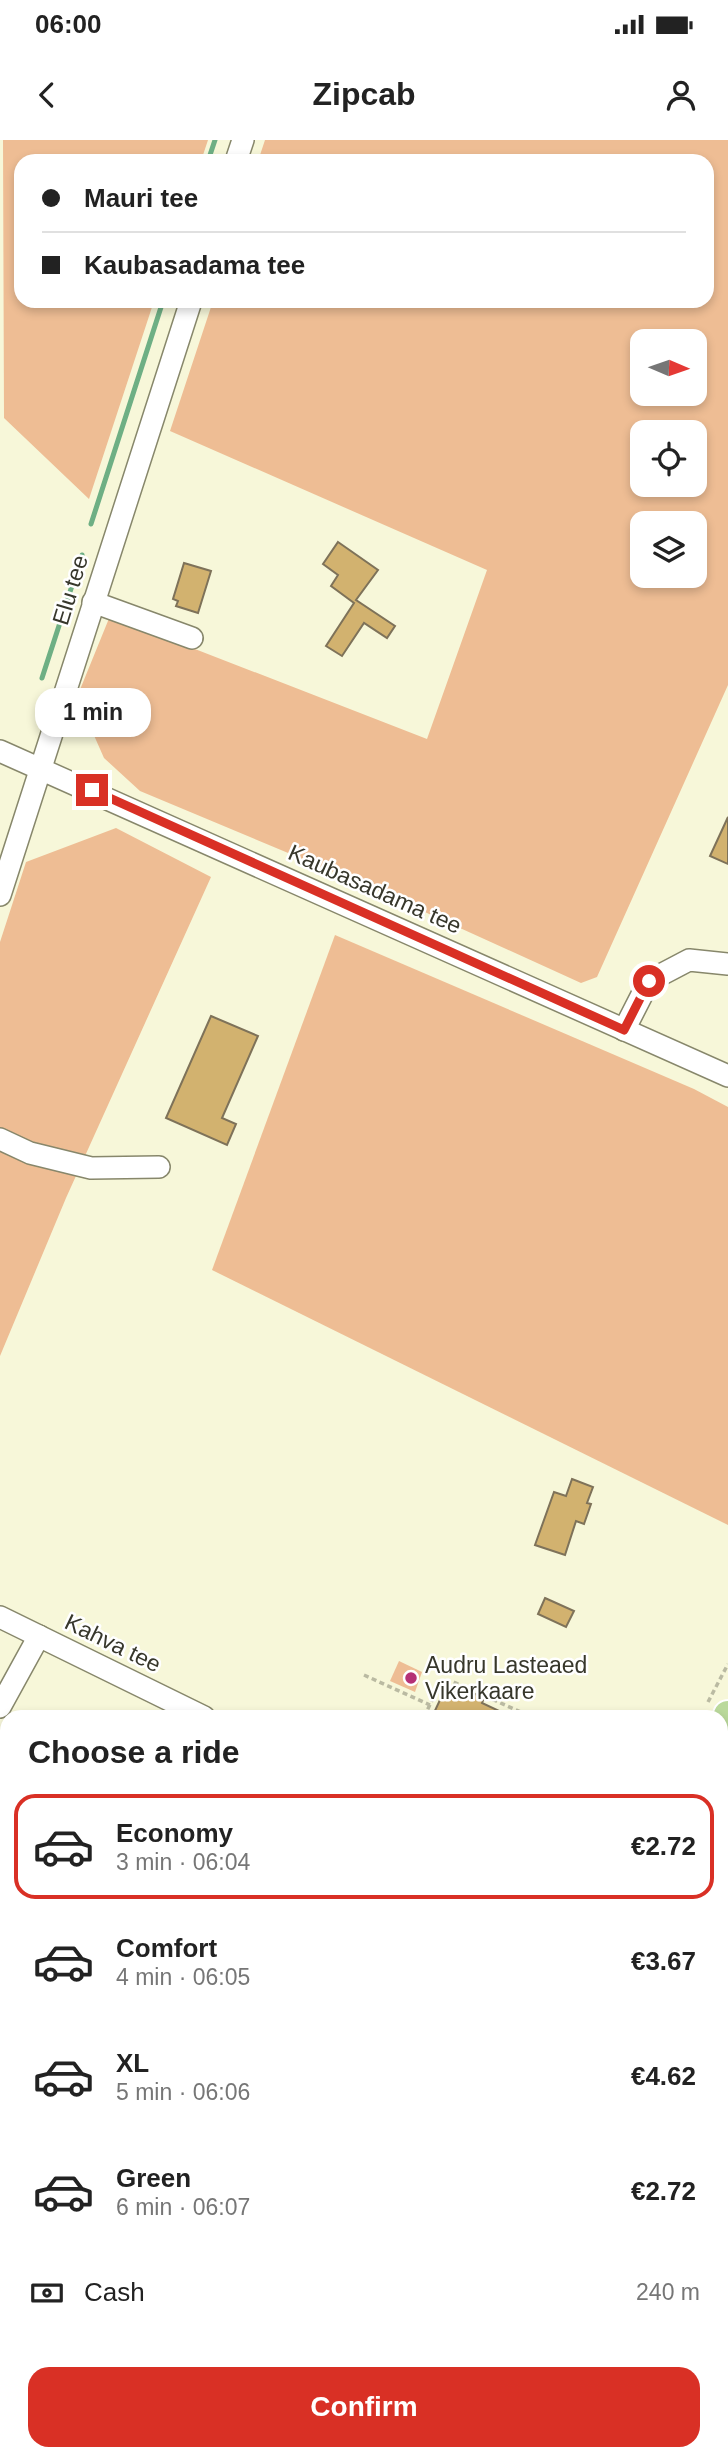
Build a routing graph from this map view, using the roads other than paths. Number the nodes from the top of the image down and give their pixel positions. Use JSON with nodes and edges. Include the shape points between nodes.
{"nodes":[{"id":1,"x":189,"y":308,"type":"edge"},
{"id":2,"x":93,"y":602,"type":"junction"},
{"id":3,"x":191,"y":638,"type":"dead end"},
{"id":4,"x":0,"y":751,"type":"edge"},
{"id":5,"x":41,"y":768,"type":"junction"},
{"id":6,"x":0,"y":895,"type":"edge"},
{"id":7,"x":728,"y":964,"type":"edge"},
{"id":8,"x":624,"y":1030,"type":"junction"},
{"id":9,"x":728,"y":1076,"type":"edge"},
{"id":10,"x":0,"y":1139,"type":"edge"},
{"id":11,"x":159,"y":1167,"type":"dead end"},
{"id":12,"x":0,"y":1617,"type":"edge"},
{"id":13,"x":39,"y":1636,"type":"junction"},
{"id":14,"x":0,"y":1707,"type":"edge"},
{"id":15,"x":190,"y":1710,"type":"edge"}],
"edges":[{"from":1,"to":2,"type":"street","name":"Elu tee"},
{"from":2,"to":3,"type":"street"},
{"from":2,"to":5,"type":"street","name":"Elu tee"},
{"from":4,"to":5,"type":"street","name":"Kaubasadama tee"},
{"from":5,"to":6,"type":"street","name":"Elu tee"},
{"from":5,"to":8,"type":"street","name":"Kaubasadama tee"},
{"from":7,"to":8,"type":"street","via":[[689,960],[649,981]]},
{"from":8,"to":9,"type":"street","name":"Kaubasadama tee"},
{"from":10,"to":11,"type":"street","via":[[30,1153],[91,1168]]},
{"from":12,"to":13,"type":"street","name":"Kahva tee"},
{"from":13,"to":14,"type":"street"},
{"from":13,"to":15,"type":"street","name":"Kahva tee"}]}
